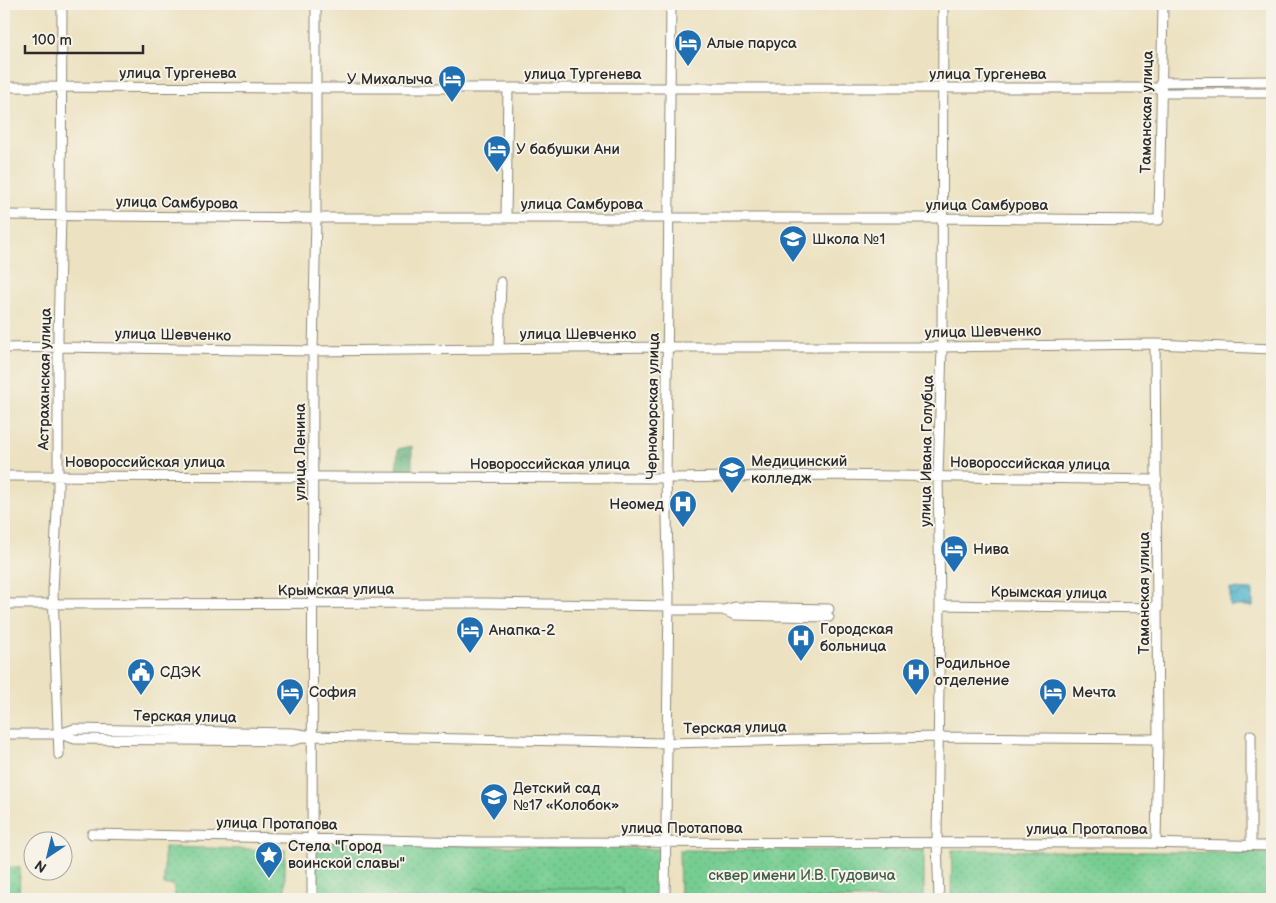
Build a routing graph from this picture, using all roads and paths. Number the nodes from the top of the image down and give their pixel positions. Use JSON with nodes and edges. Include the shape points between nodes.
{"nodes":[{"id":1,"x":62,"y":4,"type":"edge"},
{"id":2,"x":316,"y":4,"type":"edge"},
{"id":3,"x":671,"y":4,"type":"edge"},
{"id":4,"x":942,"y":4,"type":"edge"},
{"id":5,"x":1163,"y":4,"type":"edge"},
{"id":6,"x":1272,"y":81,"type":"edge"},
{"id":7,"x":4,"y":87,"type":"edge"},
{"id":8,"x":62,"y":87,"type":"junction"},
{"id":9,"x":670,"y":87,"type":"junction"},
{"id":10,"x":316,"y":88,"type":"junction"},
{"id":11,"x":508,"y":88,"type":"junction"},
{"id":12,"x":943,"y":88,"type":"junction"},
{"id":13,"x":1161,"y":88,"type":"junction"},
{"id":14,"x":1272,"y":93,"type":"edge"},
{"id":15,"x":4,"y":215,"type":"edge"},
{"id":16,"x":62,"y":215,"type":"junction"},
{"id":17,"x":316,"y":218,"type":"junction"},
{"id":18,"x":506,"y":218,"type":"junction"},
{"id":19,"x":669,"y":218,"type":"junction"},
{"id":20,"x":941,"y":218,"type":"junction"},
{"id":21,"x":1159,"y":220,"type":"joint"},
{"id":22,"x":501,"y":282,"type":"dead end"},
{"id":23,"x":1155,"y":344,"type":"junction"},
{"id":24,"x":58,"y":347,"type":"junction"},
{"id":25,"x":667,"y":347,"type":"junction"},
{"id":26,"x":942,"y":347,"type":"junction"},
{"id":27,"x":4,"y":348,"type":"edge"},
{"id":28,"x":499,"y":348,"type":"junction"},
{"id":29,"x":1272,"y":349,"type":"edge"},
{"id":30,"x":313,"y":351,"type":"junction"},
{"id":31,"x":4,"y":476,"type":"edge"},
{"id":32,"x":58,"y":476,"type":"junction"},
{"id":33,"x":938,"y":476,"type":"junction"},
{"id":34,"x":314,"y":477,"type":"junction"},
{"id":35,"x":666,"y":478,"type":"junction"},
{"id":36,"x":1157,"y":480,"type":"junction"},
{"id":37,"x":4,"y":604,"type":"edge"},
{"id":38,"x":54,"y":604,"type":"junction"},
{"id":39,"x":313,"y":604,"type":"junction"},
{"id":40,"x":940,"y":605,"type":"junction"},
{"id":41,"x":669,"y":608,"type":"junction"},
{"id":42,"x":1158,"y":608,"type":"junction"},
{"id":43,"x":829,"y":613,"type":"dead end"},
{"id":44,"x":4,"y":734,"type":"edge"},
{"id":45,"x":59,"y":734,"type":"junction"},
{"id":46,"x":312,"y":736,"type":"junction"},
{"id":47,"x":1251,"y":736,"type":"dead end"},
{"id":48,"x":940,"y":737,"type":"junction"},
{"id":49,"x":1158,"y":739,"type":"junction"},
{"id":50,"x":667,"y":743,"type":"junction"},
{"id":51,"x":59,"y":755,"type":"dead end"},
{"id":52,"x":92,"y":834,"type":"dead end"},
{"id":53,"x":311,"y":839,"type":"junction"},
{"id":54,"x":665,"y":842,"type":"junction"},
{"id":55,"x":938,"y":842,"type":"junction"},
{"id":56,"x":1156,"y":843,"type":"junction"},
{"id":57,"x":1251,"y":845,"type":"junction"},
{"id":58,"x":1272,"y":846,"type":"edge"},
{"id":59,"x":312,"y":899,"type":"edge"},
{"id":60,"x":665,"y":899,"type":"edge"},
{"id":61,"x":939,"y":899,"type":"edge"}],
"edges":[{"from":1,"to":8,"type":"street","name":"Астраханская улица"},
{"from":2,"to":10,"type":"street","name":"улица Ленина"},
{"from":3,"to":9,"type":"street","name":"Черноморская улица"},
{"from":4,"to":12,"type":"street","name":"улица Ивана Голубца"},
{"from":5,"to":13,"type":"street","name":"Таманская улица"},
{"from":6,"to":13,"type":"street","name":"улица Тургенева"},
{"from":7,"to":8,"type":"street","name":"улица Тургенева"},
{"from":8,"to":10,"type":"street","name":"улица Тургенева"},
{"from":8,"to":16,"type":"street","name":"Астраханская улица"},
{"from":9,"to":11,"type":"street","name":"улица Тургенева"},
{"from":9,"to":12,"type":"street","name":"улица Тургенева"},
{"from":9,"to":19,"type":"street","name":"Черноморская улица"},
{"from":10,"to":11,"type":"street","name":"улица Тургенева"},
{"from":10,"to":17,"type":"street","name":"улица Ленина"},
{"from":11,"to":18,"type":"street"},
{"from":12,"to":13,"type":"street","name":"улица Тургенева"},
{"from":12,"to":20,"type":"street","name":"улица Ивана Голубца"},
{"from":13,"to":14,"type":"street","name":"улица Тургенева"},
{"from":13,"to":21,"type":"street","name":"Таманская улица"},
{"from":15,"to":16,"type":"street","name":"улица Самбурова"},
{"from":16,"to":17,"type":"street","name":"улица Самбурова"},
{"from":16,"to":24,"type":"street","name":"Астраханская улица"},
{"from":17,"to":18,"type":"street","name":"улица Самбурова"},
{"from":17,"to":30,"type":"street","name":"улица Ленина"},
{"from":18,"to":19,"type":"street","name":"улица Самбурова"},
{"from":19,"to":20,"type":"street","name":"улица Самбурова"},
{"from":19,"to":25,"type":"street","name":"Черноморская улица"},
{"from":20,"to":21,"type":"street","name":"улица Самбурова"},
{"from":20,"to":26,"type":"street","name":"улица Ивана Голубца"},
{"from":22,"to":28,"type":"street"},
{"from":23,"to":26,"type":"street","name":"улица Шевченко"},
{"from":23,"to":29,"type":"street","name":"улица Шевченко"},
{"from":23,"to":36,"type":"street","name":"Таманская улица"},
{"from":24,"to":27,"type":"street","name":"улица Шевченко"},
{"from":24,"to":30,"type":"street","name":"улица Шевченко"},
{"from":24,"to":32,"type":"street","name":"Астраханская улица"},
{"from":25,"to":26,"type":"street","name":"улица Шевченко"},
{"from":25,"to":28,"type":"street","name":"улица Шевченко"},
{"from":25,"to":35,"type":"street","name":"Черноморская улица"},
{"from":26,"to":33,"type":"street","name":"улица Ивана Голубца"},
{"from":28,"to":30,"type":"street","name":"улица Шевченко"},
{"from":30,"to":34,"type":"street","name":"улица Ленина"},
{"from":31,"to":32,"type":"street","name":"Новороссийская улица"},
{"from":32,"to":34,"type":"street","name":"Новороссийская улица"},
{"from":32,"to":38,"type":"street","name":"Астраханская улица"},
{"from":33,"to":35,"type":"street","name":"Новороссийская улица"},
{"from":33,"to":36,"type":"street","name":"Новороссийская улица"},
{"from":33,"to":40,"type":"street","name":"улица Ивана Голубца"},
{"from":34,"to":35,"type":"street","name":"Новороссийская улица"},
{"from":34,"to":39,"type":"street","name":"улица Ленина"},
{"from":35,"to":41,"type":"street","name":"Черноморская улица"},
{"from":36,"to":42,"type":"street","name":"Таманская улица"},
{"from":37,"to":38,"type":"street","name":"Крымская улица"},
{"from":38,"to":39,"type":"street","name":"Крымская улица"},
{"from":38,"to":45,"type":"street","name":"Астраханская улица"},
{"from":39,"to":41,"type":"street","name":"Крымская улица","via":[[487,603]]},
{"from":39,"to":46,"type":"street","name":"улица Ленина"},
{"from":40,"to":42,"type":"street","name":"Крымская улица"},
{"from":40,"to":48,"type":"street","name":"улица Ивана Голубца"},
{"from":41,"to":43,"type":"street","name":"Крымская улица","via":[[723,610],[735,615]]},
{"from":41,"to":50,"type":"street","name":"Черноморская улица"},
{"from":42,"to":49,"type":"street","name":"Таманская улица"},
{"from":44,"to":45,"type":"street","name":"Терская улица"},
{"from":45,"to":46,"type":"street","name":"Терская улица","via":[[75,739],[291,741]]},
{"from":45,"to":51,"type":"street","name":"Астраханская улица"},
{"from":46,"to":50,"type":"street","name":"Терская улица"},
{"from":46,"to":53,"type":"street","name":"улица Ленина"},
{"from":47,"to":57,"type":"street"},
{"from":48,"to":49,"type":"street","name":"Терская улица"},
{"from":48,"to":50,"type":"street","name":"Терская улица"},
{"from":48,"to":55,"type":"street","name":"улица Ивана Голубца"},
{"from":49,"to":56,"type":"street","name":"Таманская улица"},
{"from":50,"to":54,"type":"street","name":"Черноморская улица"},
{"from":52,"to":53,"type":"street","name":"улица Протапова"},
{"from":53,"to":54,"type":"street","name":"улица Протапова"},
{"from":53,"to":59,"type":"street","name":"улица Ленина"},
{"from":54,"to":55,"type":"street","name":"улица Протапова"},
{"from":54,"to":60,"type":"street","name":"Черноморская улица"},
{"from":55,"to":56,"type":"street","name":"улица Протапова"},
{"from":55,"to":61,"type":"street","name":"улица Ивана Голубца"},
{"from":56,"to":57,"type":"street","name":"улица Протапова"},
{"from":57,"to":58,"type":"street","name":"улица Протапова"}]}
